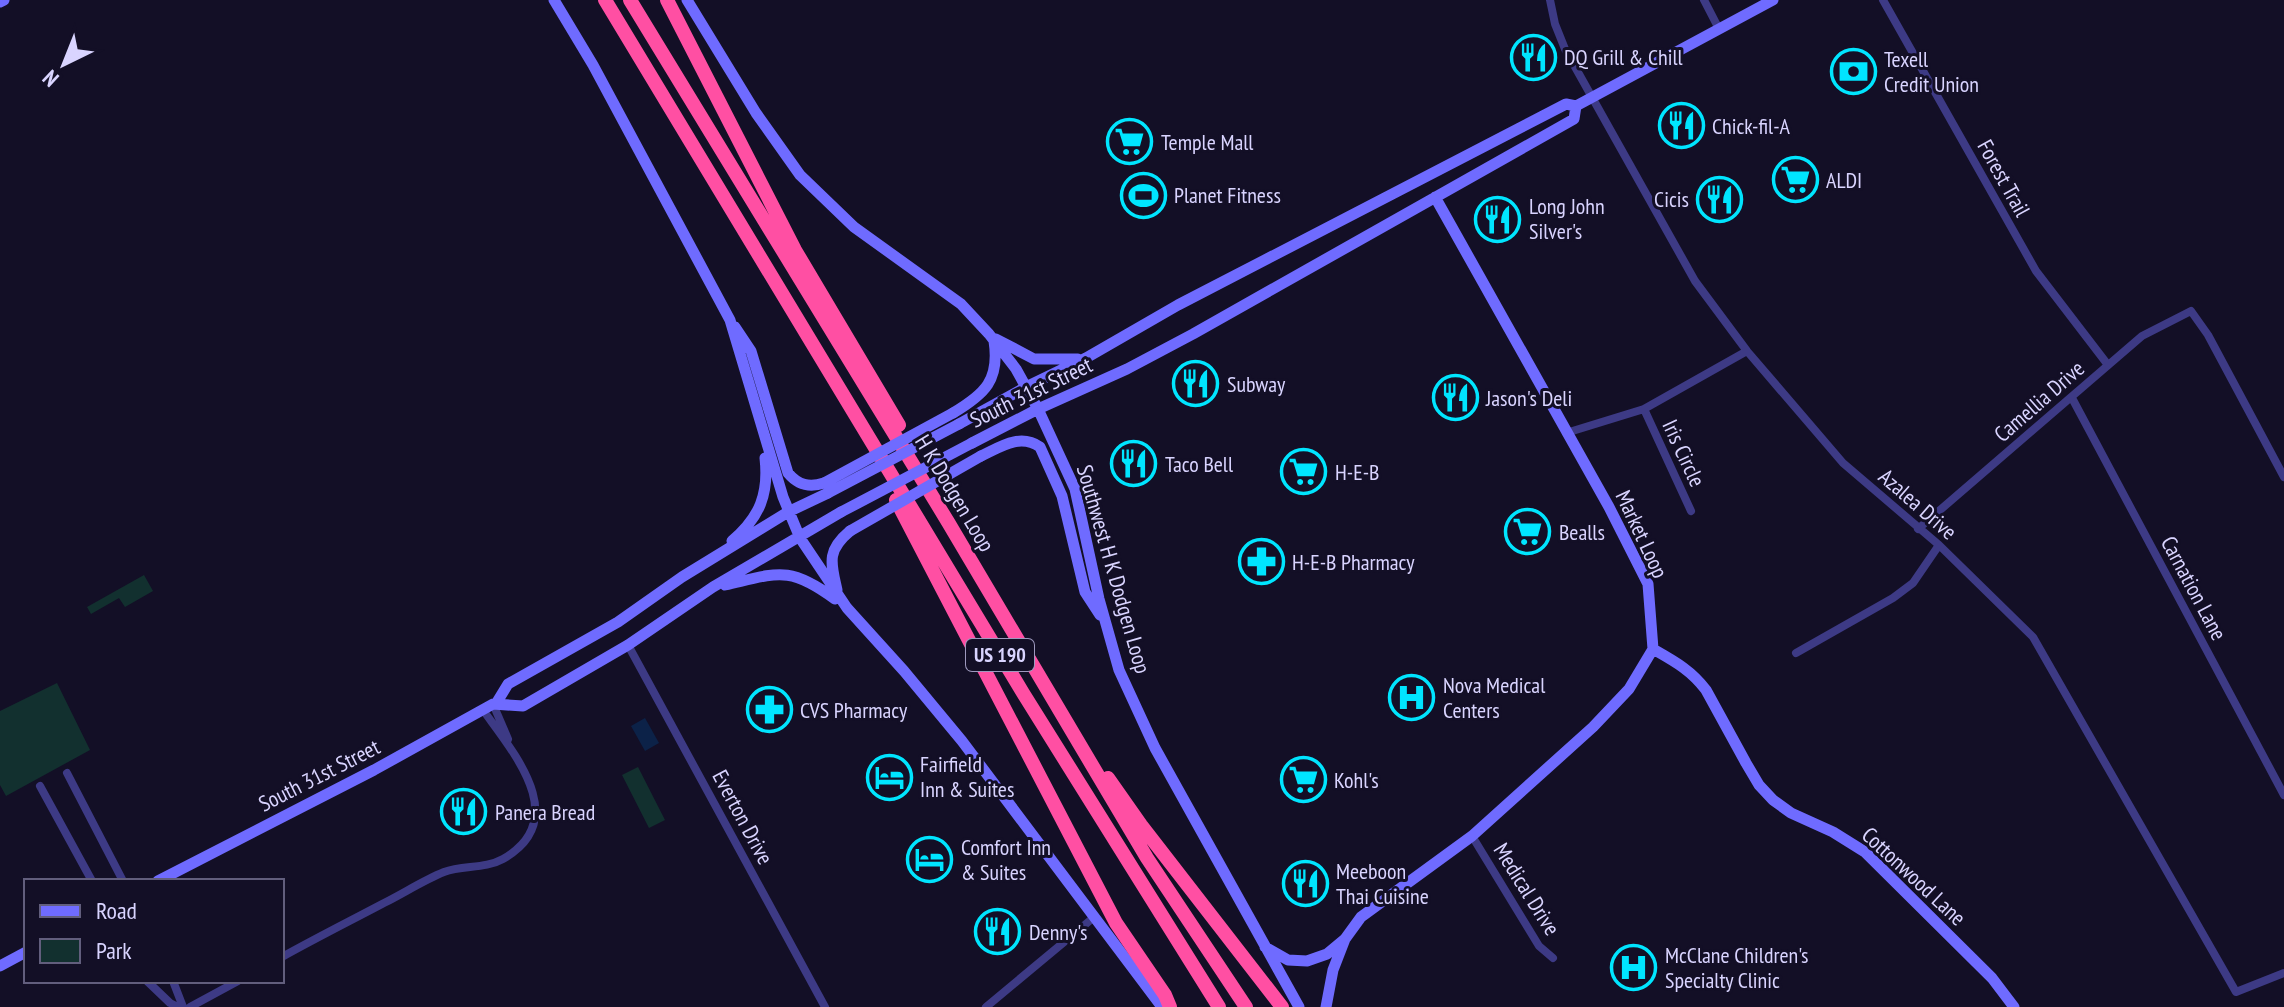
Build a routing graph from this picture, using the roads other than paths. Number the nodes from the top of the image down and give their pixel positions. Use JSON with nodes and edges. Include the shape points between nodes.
{"nodes":[{"id":1,"x":554,"y":0,"type":"edge"},
{"id":2,"x":605,"y":0,"type":"edge"},
{"id":3,"x":630,"y":0,"type":"edge"},
{"id":4,"x":667,"y":0,"type":"edge"},
{"id":5,"x":687,"y":0,"type":"edge"},
{"id":6,"x":1550,"y":0,"type":"edge"},
{"id":7,"x":1704,"y":0,"type":"edge"},
{"id":8,"x":1773,"y":0,"type":"edge"},
{"id":9,"x":1883,"y":0,"type":"edge"},
{"id":10,"x":1719,"y":29,"type":"junction"},
{"id":11,"x":1593,"y":97,"type":"junction"},
{"id":12,"x":1576,"y":106,"type":"junction"},
{"id":13,"x":1435,"y":197,"type":"junction"},
{"id":14,"x":787,"y":299,"type":"junction"},
{"id":15,"x":730,"y":320,"type":"junction"},
{"id":16,"x":992,"y":337,"type":"junction"},
{"id":17,"x":1747,"y":351,"type":"junction"},
{"id":18,"x":1086,"y":358,"type":"junction"},
{"id":19,"x":2108,"y":365,"type":"junction"},
{"id":20,"x":1026,"y":387,"type":"junction"},
{"id":21,"x":2072,"y":398,"type":"junction"},
{"id":22,"x":1038,"y":409,"type":"junction"},
{"id":23,"x":1644,"y":409,"type":"junction"},
{"id":24,"x":956,"y":418,"type":"junction"},
{"id":25,"x":761,"y":429,"type":"junction"},
{"id":26,"x":1566,"y":433,"type":"junction"},
{"id":27,"x":2284,"y":477,"type":"edge"},
{"id":28,"x":826,"y":488,"type":"junction"},
{"id":29,"x":1691,"y":511,"type":"dead end"},
{"id":30,"x":788,"y":512,"type":"junction"},
{"id":31,"x":948,"y":522,"type":"junction"},
{"id":32,"x":1918,"y":529,"type":"junction"},
{"id":33,"x":800,"y":538,"type":"junction"},
{"id":34,"x":1939,"y":545,"type":"junction"},
{"id":35,"x":682,"y":577,"type":"junction"},
{"id":36,"x":713,"y":587,"type":"junction"},
{"id":37,"x":839,"y":598,"type":"junction"},
{"id":38,"x":847,"y":608,"type":"junction"},
{"id":39,"x":1106,"y":626,"type":"junction"},
{"id":40,"x":628,"y":645,"type":"junction"},
{"id":41,"x":1653,"y":649,"type":"junction"},
{"id":42,"x":1796,"y":653,"type":"dead end"},
{"id":43,"x":1031,"y":665,"type":"junction"},
{"id":44,"x":491,"y":705,"type":"junction"},
{"id":45,"x":67,"y":773,"type":"dead end"},
{"id":46,"x":40,"y":786,"type":"dead end"},
{"id":47,"x":2284,"y":795,"type":"edge"},
{"id":48,"x":1472,"y":836,"type":"junction"},
{"id":49,"x":91,"y":879,"type":"edge"},
{"id":50,"x":122,"y":879,"type":"edge"},
{"id":51,"x":162,"y":879,"type":"edge"},
{"id":52,"x":1093,"y":918,"type":"junction"},
{"id":53,"x":1345,"y":939,"type":"junction"},
{"id":54,"x":1265,"y":947,"type":"junction"},
{"id":55,"x":24,"y":953,"type":"edge"},
{"id":56,"x":284,"y":956,"type":"edge"},
{"id":57,"x":1553,"y":958,"type":"dead end"},
{"id":58,"x":0,"y":966,"type":"edge"},
{"id":59,"x":2284,"y":973,"type":"edge"},
{"id":60,"x":149,"y":983,"type":"edge"},
{"id":61,"x":174,"y":983,"type":"edge"},
{"id":62,"x":234,"y":983,"type":"edge"},
{"id":63,"x":180,"y":1007,"type":"edge"},
{"id":64,"x":190,"y":1007,"type":"edge"},
{"id":65,"x":825,"y":1007,"type":"edge"},
{"id":66,"x":986,"y":1007,"type":"edge"},
{"id":67,"x":1162,"y":1007,"type":"edge"},
{"id":68,"x":1170,"y":1007,"type":"edge"},
{"id":69,"x":1219,"y":1007,"type":"edge"},
{"id":70,"x":1246,"y":1007,"type":"edge"},
{"id":71,"x":1282,"y":1007,"type":"edge"},
{"id":72,"x":1299,"y":1007,"type":"edge"},
{"id":73,"x":1326,"y":1007,"type":"edge"},
{"id":74,"x":2014,"y":1007,"type":"edge"}],
"edges":[{"from":1,"to":15,"type":"main road"},
{"from":2,"to":14,"type":"highway","name":"H K Dodgen Loop","number":"US 190"},
{"from":3,"to":31,"type":"highway","name":"H K Dodgen Loop","number":"US 190"},
{"from":4,"to":31,"type":"highway","via":[[795,250],[899,425]]},
{"from":5,"to":16,"type":"main road","name":"Southwest H K Dodgen Loop","via":[[800,175],[854,227],[961,304]]},
{"from":6,"to":11,"type":"street","name":"Azalea Drive","via":[[1565,49]]},
{"from":7,"to":10,"type":"street"},
{"from":8,"to":10,"type":"main road","name":"South 31st Street"},
{"from":9,"to":19,"type":"street","name":"Forest Trail","via":[[2036,271]]},
{"from":10,"to":11,"type":"main road","name":"South 31st Street"},
{"from":11,"to":12,"type":"main road","name":"South 31st Street"},
{"from":11,"to":17,"type":"street","name":"Azalea Drive","via":[[1695,281]]},
{"from":12,"to":13,"type":"main road","name":"South 31st Street","via":[[1574,119]]},
{"from":12,"to":18,"type":"main road","name":"South 31st Street","via":[[1566,104]]},
{"from":13,"to":22,"type":"main road","name":"South 31st Street","via":[[1127,369]]},
{"from":13,"to":26,"type":"main road","name":"Market Loop"},
{"from":14,"to":68,"type":"highway","via":[[812,356],[906,516],[1116,923]]},
{"from":14,"to":69,"type":"highway","name":"H K Dodgen Loop","number":"US 190"},
{"from":15,"to":25,"type":"main road"},
{"from":15,"to":28,"type":"main road","via":[[751,351],[788,473],[808,486]]},
{"from":16,"to":18,"type":"main road","via":[[1034,359]]},
{"from":16,"to":20,"type":"main road","name":"Southwest H K Dodgen Loop"},
{"from":16,"to":24,"type":"main road","via":[[994,372],[987,387]]},
{"from":17,"to":23,"type":"street"},
{"from":17,"to":32,"type":"street","name":"Azalea Drive","via":[[1843,463]]},
{"from":18,"to":20,"type":"main road","name":"South 31st Street"},
{"from":19,"to":21,"type":"street","name":"Camellia Drive"},
{"from":19,"to":27,"type":"street","name":"Camellia Drive","via":[[2142,336],[2191,311]]},
{"from":20,"to":22,"type":"main road","name":"Southwest H K Dodgen Loop"},
{"from":20,"to":24,"type":"main road","name":"South 31st Street"},
{"from":21,"to":32,"type":"street","name":"Camellia Drive"},
{"from":21,"to":47,"type":"street","name":"Carnation Lane"},
{"from":22,"to":33,"type":"main road","name":"South 31st Street","bridge":true},
{"from":22,"to":39,"type":"main road","name":"Southwest H K Dodgen Loop","via":[[1075,489]]},
{"from":23,"to":26,"type":"street"},
{"from":23,"to":29,"type":"street","name":"Iris Circle"},
{"from":24,"to":28,"type":"main road","name":"South 31st Street","bridge":true},
{"from":25,"to":30,"type":"main road"},
{"from":25,"to":35,"type":"main road","via":[[767,481],[751,523]]},
{"from":26,"to":41,"type":"main road","name":"Market Loop","via":[[1648,584]]},
{"from":28,"to":30,"type":"main road","name":"South 31st Street"},
{"from":30,"to":33,"type":"main road"},
{"from":30,"to":35,"type":"main road","name":"South 31st Street"},
{"from":31,"to":43,"type":"highway","name":"H K Dodgen Loop","number":"US 190"},
{"from":32,"to":34,"type":"street","name":"Azalea Drive"},
{"from":33,"to":36,"type":"main road","name":"South 31st Street"},
{"from":33,"to":37,"type":"main road"},
{"from":34,"to":42,"type":"street","via":[[1913,583]]},
{"from":34,"to":59,"type":"street","name":"Azalea Drive","via":[[2033,637],[2236,992]]},
{"from":35,"to":44,"type":"main road","name":"South 31st Street","via":[[618,622],[508,684]]},
{"from":36,"to":38,"type":"main road","via":[[779,572],[805,578]]},
{"from":36,"to":40,"type":"main road","name":"South 31st Street"},
{"from":37,"to":38,"type":"main road"},
{"from":37,"to":39,"type":"main road","bridge":true,"via":[[831,558],[837,541],[981,456],[1022,440],[1040,447],[1062,496],[1085,592]]},
{"from":38,"to":52,"type":"main road","via":[[962,741]]},
{"from":39,"to":54,"type":"main road","name":"Southwest H K Dodgen Loop","via":[[1119,670],[1155,748]]},
{"from":40,"to":44,"type":"main road","name":"South 31st Street","via":[[523,706]]},
{"from":40,"to":65,"type":"street","name":"Everton Drive"},
{"from":41,"to":48,"type":"main road","via":[[1629,689],[1593,727]]},
{"from":41,"to":74,"type":"main road","name":"Cottonwood Lane","via":[[1696,677],[1773,800],[1865,852],[1992,978]]},
{"from":43,"to":70,"type":"highway","name":"H K Dodgen Loop","number":"US 190","via":[[1147,858]]},
{"from":43,"to":71,"type":"highway","via":[[1141,825]]},
{"from":44,"to":51,"type":"main road","name":"South 31st Street"},
{"from":44,"to":56,"type":"street","via":[[535,796],[531,831],[523,845],[487,865],[446,871]]},
{"from":45,"to":50,"type":"street"},
{"from":46,"to":49,"type":"street"},
{"from":48,"to":53,"type":"main road","via":[[1361,917]]},
{"from":48,"to":57,"type":"street","name":"Medical Drive","via":[[1539,946]]},
{"from":52,"to":66,"type":"street"},
{"from":52,"to":67,"type":"main road"},
{"from":53,"to":54,"type":"main road","via":[[1307,961],[1288,960]]},
{"from":53,"to":73,"type":"main road"},
{"from":54,"to":72,"type":"main road","name":"Southwest H K Dodgen Loop"},
{"from":55,"to":58,"type":"main road"},
{"from":60,"to":63,"type":"street"},
{"from":61,"to":63,"type":"street"},
{"from":62,"to":64,"type":"street"}]}
